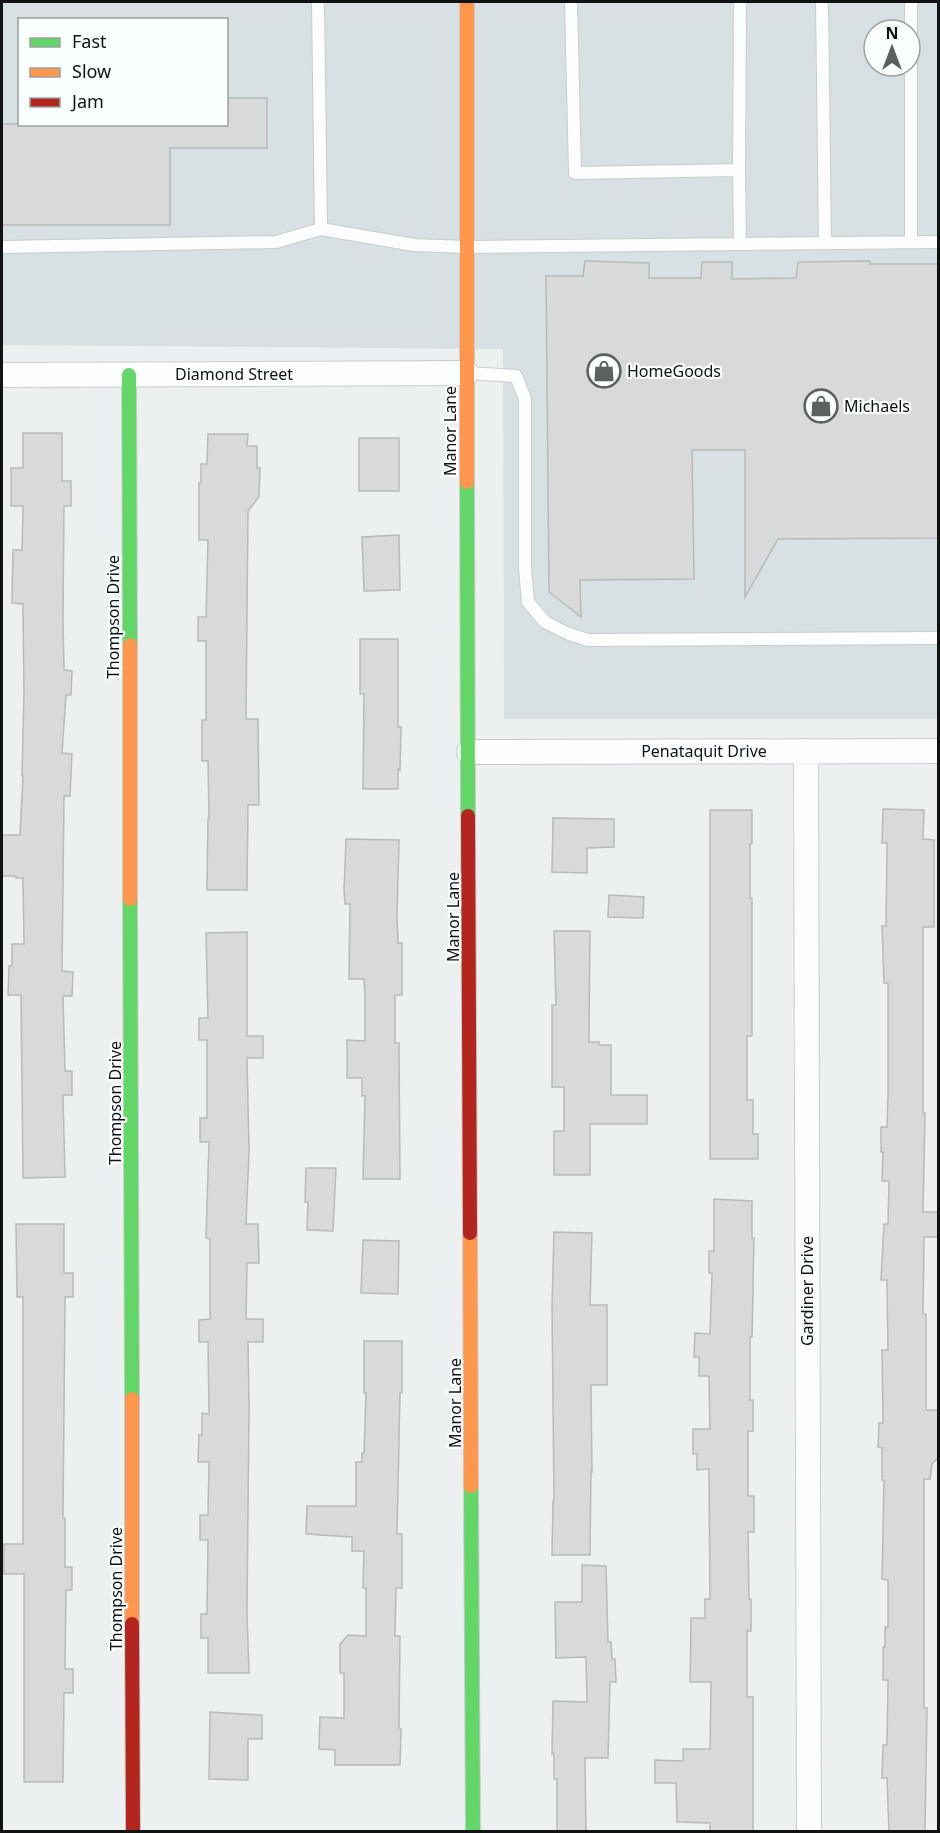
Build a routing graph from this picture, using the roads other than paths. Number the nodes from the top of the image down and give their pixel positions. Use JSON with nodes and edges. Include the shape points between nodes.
{"nodes":[{"id":1,"x":318,"y":2,"type":"edge"},
{"id":2,"x":467,"y":2,"type":"edge"},
{"id":3,"x":571,"y":2,"type":"edge"},
{"id":4,"x":740,"y":2,"type":"edge"},
{"id":5,"x":822,"y":2,"type":"edge"},
{"id":6,"x":911,"y":2,"type":"edge"},
{"id":7,"x":739,"y":170,"type":"junction"},
{"id":8,"x":321,"y":229,"type":"junction"},
{"id":9,"x":911,"y":242,"type":"junction"},
{"id":10,"x":939,"y":242,"type":"edge"},
{"id":11,"x":825,"y":243,"type":"junction"},
{"id":12,"x":740,"y":244,"type":"junction"},
{"id":13,"x":2,"y":247,"type":"edge"},
{"id":14,"x":466,"y":248,"type":"junction"},
{"id":15,"x":466,"y":373,"type":"junction"},
{"id":16,"x":2,"y":375,"type":"edge"},
{"id":17,"x":129,"y":375,"type":"junction"},
{"id":18,"x":939,"y":638,"type":"edge"},
{"id":19,"x":806,"y":751,"type":"junction"},
{"id":20,"x":939,"y":751,"type":"edge"},
{"id":21,"x":469,"y":752,"type":"junction"},
{"id":22,"x":133,"y":1832,"type":"edge"},
{"id":23,"x":473,"y":1832,"type":"edge"},
{"id":24,"x":808,"y":1832,"type":"edge"}],
"edges":[{"from":1,"to":8,"type":"lane"},
{"from":2,"to":14,"type":"street","name":"Manor Lane"},
{"from":3,"to":7,"type":"lane","via":[[575,173]]},
{"from":4,"to":7,"type":"lane"},
{"from":5,"to":11,"type":"lane"},
{"from":6,"to":9,"type":"lane"},
{"from":7,"to":12,"type":"lane"},
{"from":8,"to":13,"type":"lane","via":[[276,242]]},
{"from":8,"to":14,"type":"lane","via":[[414,245]]},
{"from":9,"to":10,"type":"lane"},
{"from":9,"to":11,"type":"lane"},
{"from":11,"to":12,"type":"lane"},
{"from":12,"to":14,"type":"lane"},
{"from":14,"to":15,"type":"street","name":"Manor Lane"},
{"from":15,"to":17,"type":"street","name":"Diamond Street"},
{"from":15,"to":18,"type":"lane","via":[[516,376],[525,399],[526,580],[528,602],[545,622],[588,640]]},
{"from":15,"to":21,"type":"street","name":"Manor Lane"},
{"from":16,"to":17,"type":"street","name":"Diamond Street"},
{"from":17,"to":22,"type":"street","name":"Thompson Drive"},
{"from":19,"to":20,"type":"street","name":"Penataquit Drive"},
{"from":19,"to":21,"type":"street","name":"Penataquit Drive"},
{"from":19,"to":24,"type":"street","name":"Gardiner Drive"},
{"from":21,"to":23,"type":"street","name":"Manor Lane"}]}
